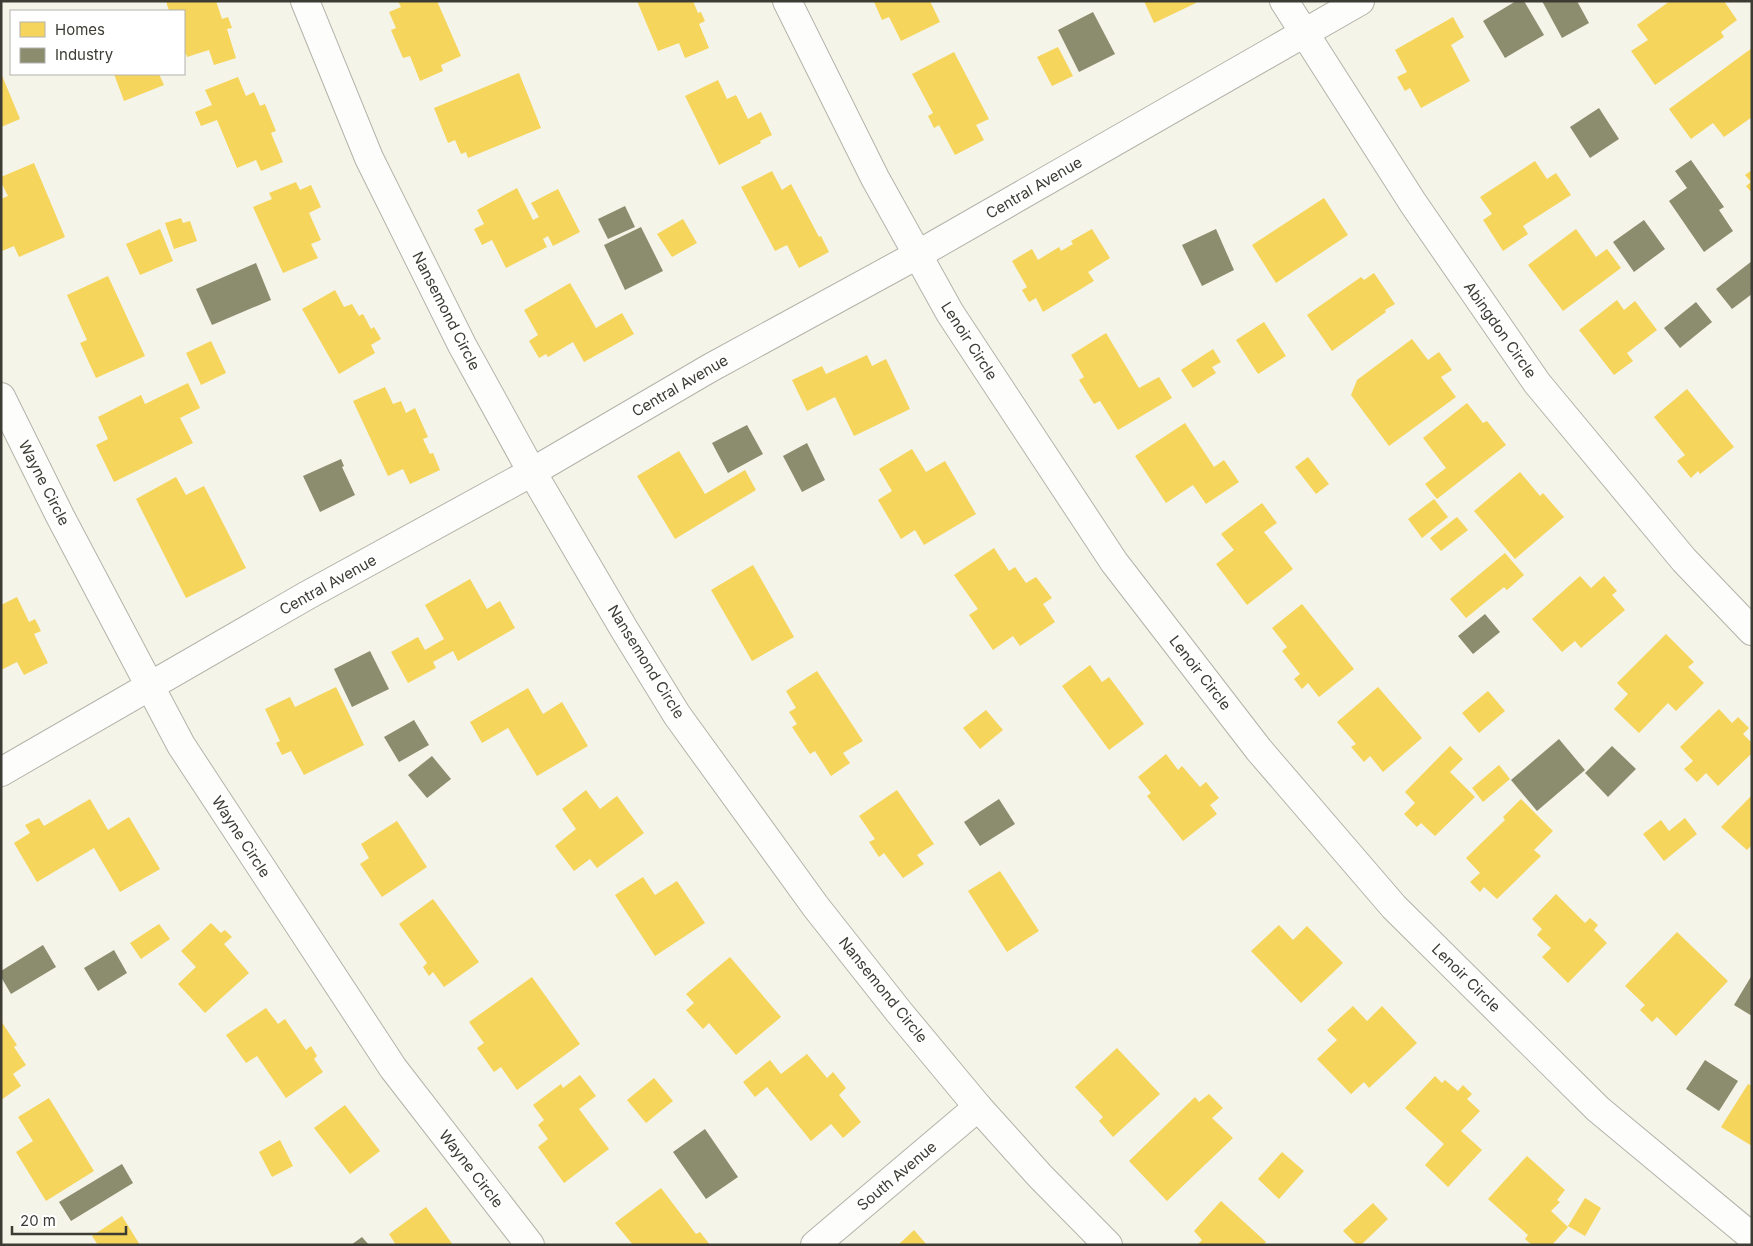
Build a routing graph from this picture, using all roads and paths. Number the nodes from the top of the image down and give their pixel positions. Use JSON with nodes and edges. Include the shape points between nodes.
{"nodes":[{"id":1,"x":305,"y":1,"type":"edge"},
{"id":2,"x":786,"y":1,"type":"edge"},
{"id":3,"x":1284,"y":1,"type":"edge"},
{"id":4,"x":1360,"y":1,"type":"edge"},
{"id":5,"x":1304,"y":33,"type":"junction"},
{"id":6,"x":917,"y":255,"type":"junction"},
{"id":7,"x":1,"y":397,"type":"edge"},
{"id":8,"x":532,"y":472,"type":"junction"},
{"id":9,"x":1752,"y":631,"type":"edge"},
{"id":10,"x":150,"y":687,"type":"junction"},
{"id":11,"x":1,"y":772,"type":"edge"},
{"id":12,"x":978,"y":1107,"type":"junction"},
{"id":13,"x":1752,"y":1237,"type":"edge"},
{"id":14,"x":530,"y":1245,"type":"edge"},
{"id":15,"x":816,"y":1245,"type":"edge"},
{"id":16,"x":1108,"y":1245,"type":"edge"}],
"edges":[{"from":1,"to":8,"type":"street","name":"Nansemond Circle","via":[[369,158],[462,345]]},
{"from":2,"to":6,"type":"street","name":"Lenoir Circle","via":[[874,178]]},
{"from":3,"to":5,"type":"street","name":"Abingdon Circle"},
{"from":4,"to":5,"type":"street","name":"Central Avenue"},
{"from":5,"to":6,"type":"street","name":"Central Avenue"},
{"from":5,"to":9,"type":"street","name":"Abingdon Circle","via":[[1413,203],[1537,383],[1684,560]]},
{"from":6,"to":8,"type":"street","name":"Central Avenue","via":[[710,368]]},
{"from":6,"to":13,"type":"street","name":"Lenoir Circle","via":[[950,313],[1114,562],[1259,750],[1394,907],[1598,1109]]},
{"from":7,"to":10,"type":"street","name":"Wayne Circle"},
{"from":8,"to":10,"type":"street","name":"Central Avenue","via":[[306,596]]},
{"from":8,"to":12,"type":"street","name":"Nansemond Circle","via":[[677,714],[816,907]]},
{"from":10,"to":11,"type":"street","name":"Central Avenue"},
{"from":10,"to":14,"type":"street","name":"Wayne Circle","via":[[181,746],[393,1068]]},
{"from":12,"to":15,"type":"street","name":"South Avenue"},
{"from":12,"to":16,"type":"street","name":"Nansemond Circle"}]}
